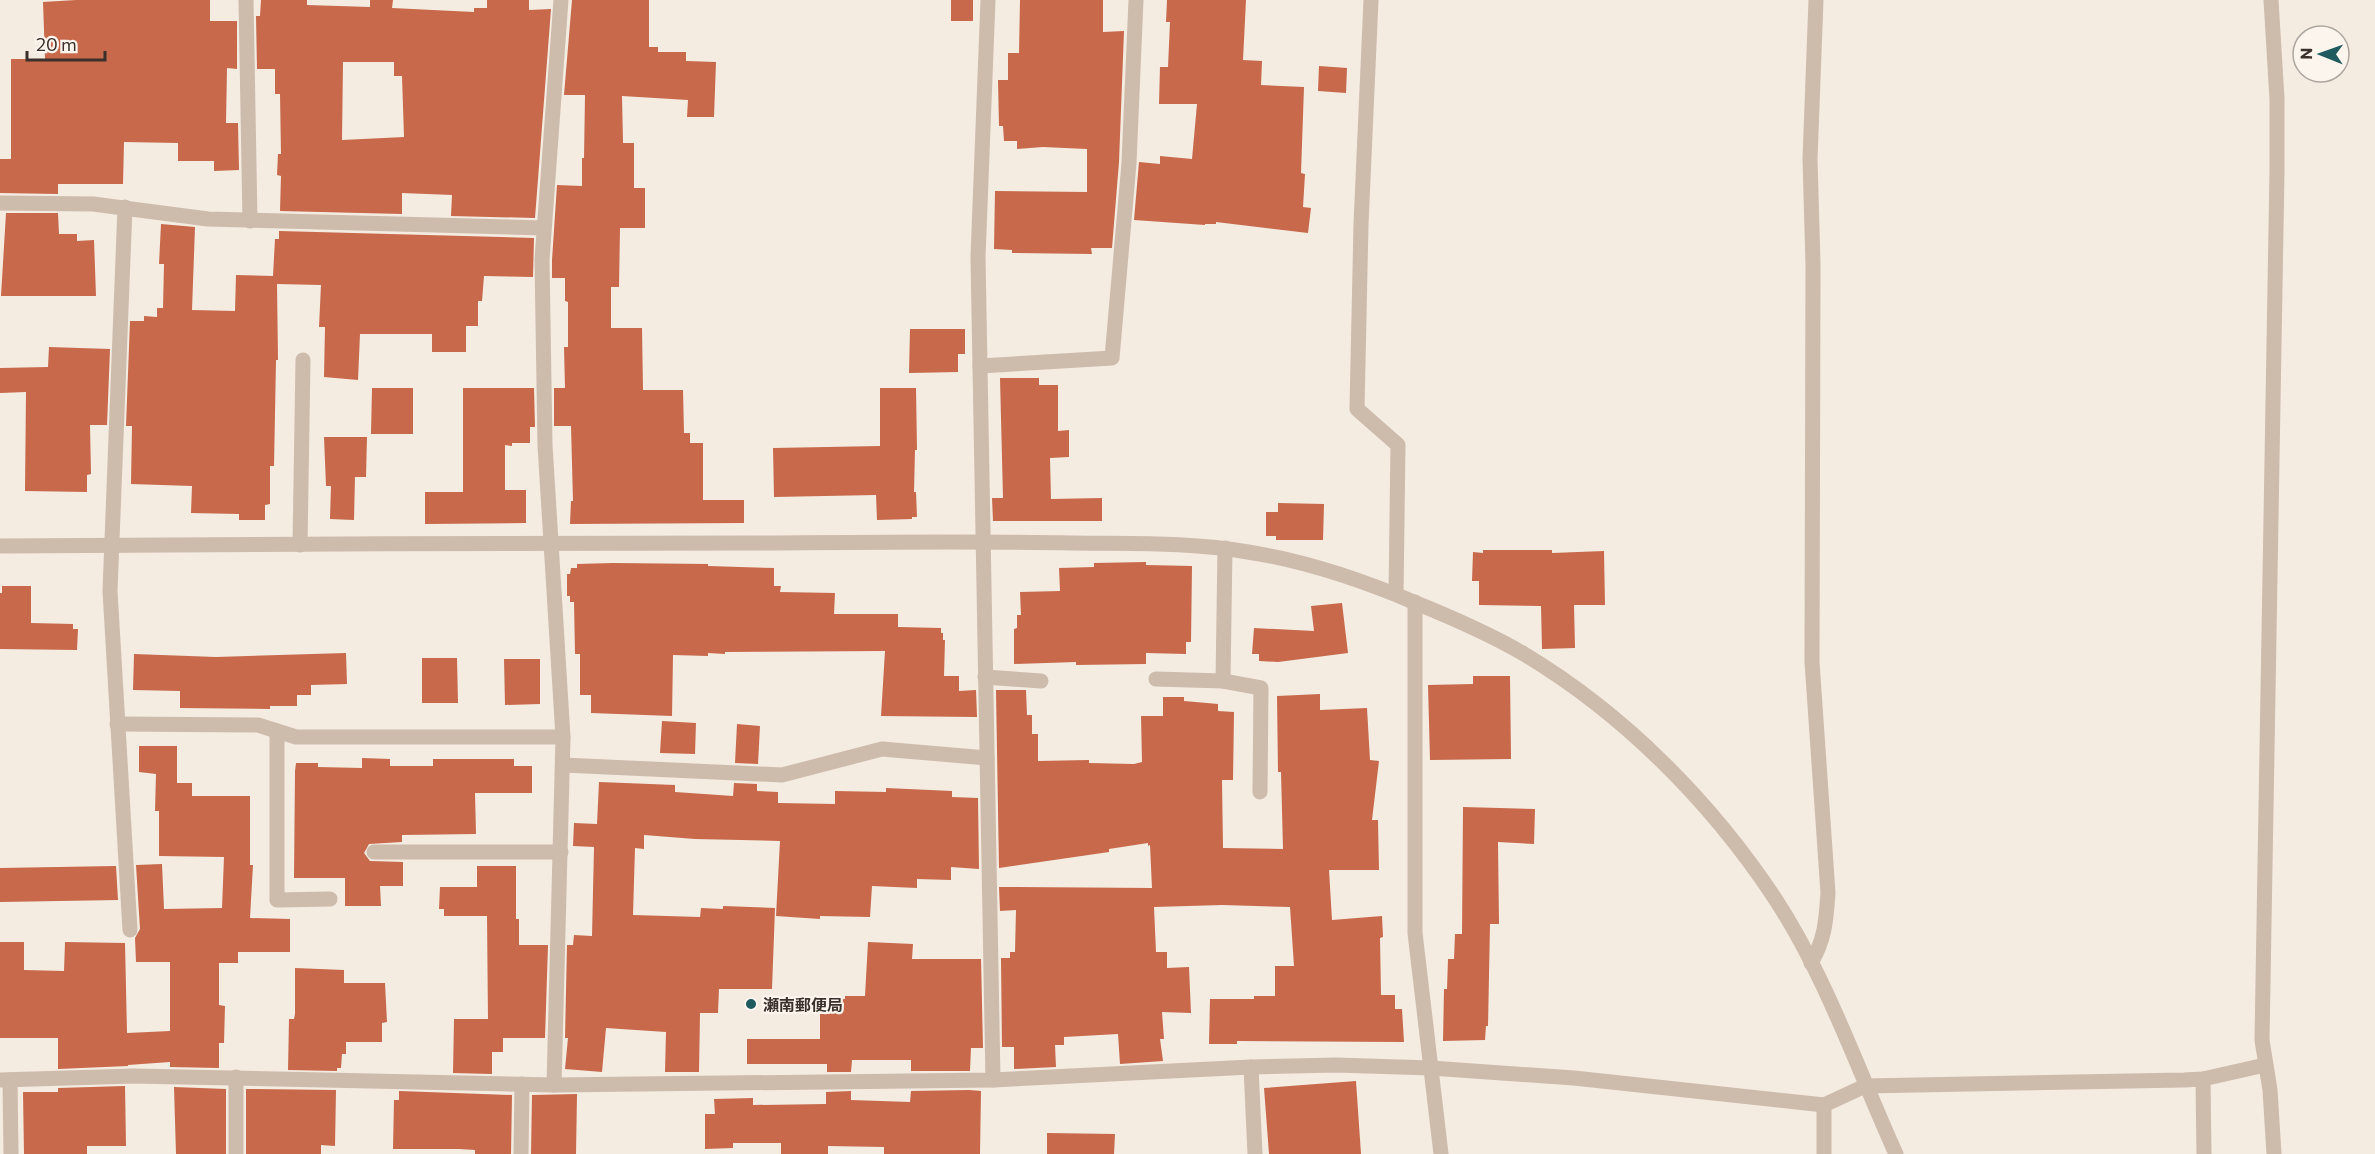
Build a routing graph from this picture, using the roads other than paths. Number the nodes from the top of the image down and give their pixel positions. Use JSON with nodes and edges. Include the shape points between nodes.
{"nodes":[{"id":1,"x":246,"y":0,"type":"edge"},
{"id":2,"x":561,"y":0,"type":"edge"},
{"id":3,"x":988,"y":0,"type":"edge"},
{"id":4,"x":1136,"y":0,"type":"edge"},
{"id":5,"x":1371,"y":0,"type":"edge"},
{"id":6,"x":1816,"y":0,"type":"edge"},
{"id":7,"x":2271,"y":0,"type":"edge"},
{"id":8,"x":0,"y":203,"type":"edge"},
{"id":9,"x":125,"y":207,"type":"junction"},
{"id":10,"x":250,"y":221,"type":"junction"},
{"id":11,"x":543,"y":228,"type":"junction"},
{"id":12,"x":303,"y":360,"type":"dead end"},
{"id":13,"x":980,"y":366,"type":"junction"},
{"id":14,"x":983,"y":541,"type":"junction"},
{"id":15,"x":300,"y":544,"type":"junction"},
{"id":16,"x":552,"y":544,"type":"junction"},
{"id":17,"x":110,"y":545,"type":"junction"},
{"id":18,"x":0,"y":546,"type":"edge"},
{"id":19,"x":1225,"y":548,"type":"junction"},
{"id":20,"x":1396,"y":594,"type":"junction"},
{"id":21,"x":1415,"y":602,"type":"junction"},
{"id":22,"x":986,"y":677,"type":"junction"},
{"id":23,"x":1156,"y":679,"type":"dead end"},
{"id":24,"x":1041,"y":681,"type":"dead end"},
{"id":25,"x":1223,"y":681,"type":"junction"},
{"id":26,"x":117,"y":724,"type":"junction"},
{"id":27,"x":277,"y":731,"type":"junction"},
{"id":28,"x":563,"y":737,"type":"junction"},
{"id":29,"x":987,"y":758,"type":"junction"},
{"id":30,"x":563,"y":765,"type":"junction"},
{"id":31,"x":1260,"y":792,"type":"dead end"},
{"id":32,"x":374,"y":852,"type":"dead end"},
{"id":33,"x":561,"y":852,"type":"junction"},
{"id":34,"x":330,"y":899,"type":"dead end"},
{"id":35,"x":130,"y":930,"type":"dead end"},
{"id":36,"x":1811,"y":963,"type":"junction"},
{"id":37,"x":2265,"y":1065,"type":"junction"},
{"id":38,"x":1251,"y":1067,"type":"junction"},
{"id":39,"x":1431,"y":1068,"type":"junction"},
{"id":40,"x":236,"y":1077,"type":"junction"},
{"id":41,"x":2203,"y":1079,"type":"junction"},
{"id":42,"x":5,"y":1080,"type":"edge"},
{"id":43,"x":993,"y":1080,"type":"junction"},
{"id":44,"x":522,"y":1084,"type":"junction"},
{"id":45,"x":554,"y":1084,"type":"junction"},
{"id":46,"x":1865,"y":1086,"type":"junction"},
{"id":47,"x":1824,"y":1105,"type":"junction"},
{"id":48,"x":10,"y":1154,"type":"edge"},
{"id":49,"x":236,"y":1154,"type":"edge"},
{"id":50,"x":521,"y":1154,"type":"edge"},
{"id":51,"x":1255,"y":1154,"type":"edge"},
{"id":52,"x":1441,"y":1154,"type":"edge"},
{"id":53,"x":1824,"y":1154,"type":"edge"},
{"id":54,"x":1896,"y":1154,"type":"edge"},
{"id":55,"x":2204,"y":1154,"type":"edge"},
{"id":56,"x":2274,"y":1154,"type":"edge"}],
"edges":[{"from":1,"to":10,"type":"street"},
{"from":2,"to":11,"type":"street"},
{"from":3,"to":13,"type":"street","via":[[979,200]]},
{"from":4,"to":13,"type":"street","via":[[1129,163],[1112,358]]},
{"from":5,"to":20,"type":"street","via":[[1357,409],[1398,445]]},
{"from":6,"to":36,"type":"street","via":[[1810,159],[1812,662],[1828,893],[1821,945]]},
{"from":7,"to":37,"type":"street","via":[[2277,171],[2262,1040]]},
{"from":8,"to":9,"type":"street"},
{"from":9,"to":10,"type":"street","via":[[173,216]]},
{"from":9,"to":17,"type":"street"},
{"from":10,"to":11,"type":"street"},
{"from":11,"to":16,"type":"street","via":[[543,394]]},
{"from":12,"to":15,"type":"street"},
{"from":13,"to":14,"type":"street"},
{"from":14,"to":16,"type":"street"},
{"from":14,"to":19,"type":"street"},
{"from":14,"to":22,"type":"street"},
{"from":15,"to":16,"type":"street"},
{"from":15,"to":17,"type":"street"},
{"from":16,"to":28,"type":"street"},
{"from":17,"to":18,"type":"street"},
{"from":17,"to":26,"type":"street"},
{"from":19,"to":20,"type":"street","via":[[1336,573]]},
{"from":19,"to":25,"type":"street"},
{"from":20,"to":21,"type":"street"},
{"from":21,"to":36,"type":"street","via":[[1527,656],[1599,707],[1645,746],[1717,821],[1774,897]]},
{"from":21,"to":39,"type":"street","via":[[1415,933]]},
{"from":22,"to":24,"type":"street"},
{"from":22,"to":29,"type":"street"},
{"from":23,"to":25,"type":"street"},
{"from":25,"to":31,"type":"street","via":[[1261,688]]},
{"from":26,"to":27,"type":"street","via":[[258,725]]},
{"from":26,"to":35,"type":"street"},
{"from":27,"to":28,"type":"street","via":[[296,737]]},
{"from":27,"to":34,"type":"street","via":[[277,900]]},
{"from":28,"to":30,"type":"street"},
{"from":29,"to":30,"type":"street","via":[[882,749],[782,776]]},
{"from":29,"to":43,"type":"street"},
{"from":30,"to":33,"type":"street"},
{"from":32,"to":33,"type":"street"},
{"from":33,"to":45,"type":"street"},
{"from":36,"to":46,"type":"street"},
{"from":37,"to":41,"type":"street"},
{"from":37,"to":56,"type":"street"},
{"from":38,"to":39,"type":"street"},
{"from":38,"to":43,"type":"street"},
{"from":38,"to":51,"type":"street"},
{"from":39,"to":47,"type":"street","via":[[1585,1079]]},
{"from":39,"to":52,"type":"street"},
{"from":40,"to":42,"type":"street"},
{"from":40,"to":44,"type":"street"},
{"from":40,"to":49,"type":"street"},
{"from":41,"to":46,"type":"street"},
{"from":41,"to":55,"type":"street"},
{"from":42,"to":48,"type":"street"},
{"from":43,"to":45,"type":"street"},
{"from":44,"to":45,"type":"street"},
{"from":44,"to":50,"type":"street"},
{"from":46,"to":47,"type":"street"},
{"from":46,"to":54,"type":"street"},
{"from":47,"to":53,"type":"street"}]}
